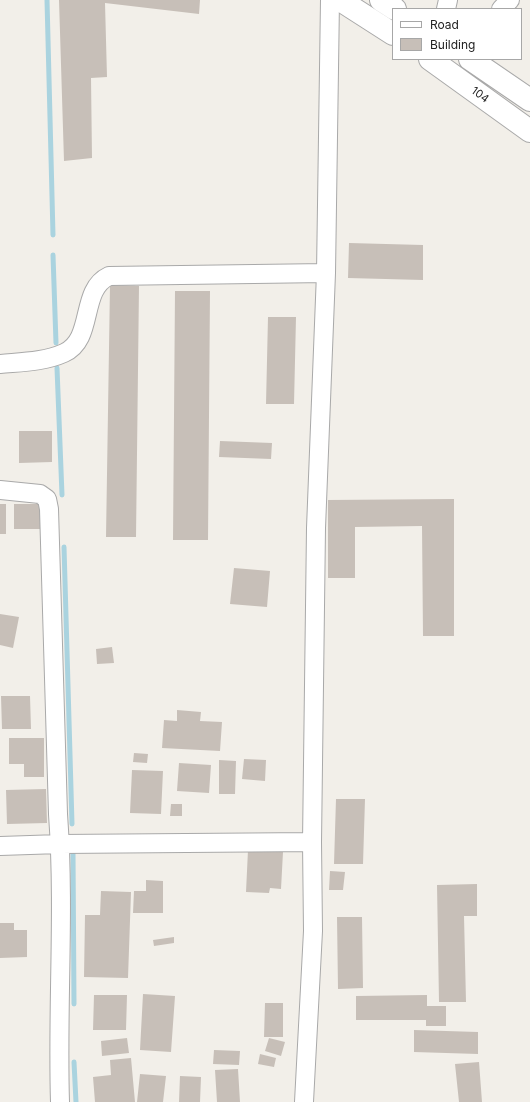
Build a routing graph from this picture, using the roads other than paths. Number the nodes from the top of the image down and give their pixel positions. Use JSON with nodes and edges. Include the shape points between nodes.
{"nodes":[{"id":1,"x":330,"y":0,"type":"edge"},
{"id":2,"x":340,"y":0,"type":"edge"},
{"id":3,"x":381,"y":0,"type":"edge"},
{"id":4,"x":510,"y":0,"type":"edge"},
{"id":5,"x":393,"y":8,"type":"edge"},
{"id":6,"x":502,"y":8,"type":"edge"},
{"id":7,"x":392,"y":33,"type":"edge"},
{"id":8,"x":431,"y":60,"type":"edge"},
{"id":9,"x":471,"y":60,"type":"edge"},
{"id":10,"x":530,"y":100,"type":"edge"},
{"id":11,"x":530,"y":131,"type":"edge"},
{"id":12,"x":326,"y":273,"type":"junction"},
{"id":13,"x":0,"y":364,"type":"edge"},
{"id":14,"x":0,"y":490,"type":"edge"},
{"id":15,"x":312,"y":842,"type":"junction"},
{"id":16,"x":60,"y":844,"type":"junction"},
{"id":17,"x":0,"y":846,"type":"edge"},
{"id":18,"x":60,"y":1102,"type":"edge"},
{"id":19,"x":304,"y":1102,"type":"edge"}],
"edges":[{"from":1,"to":12,"type":"street"},
{"from":2,"to":7,"type":"street"},
{"from":3,"to":5,"type":"street"},
{"from":4,"to":6,"type":"street"},
{"from":8,"to":11,"type":"street","name":"104"},
{"from":9,"to":10,"type":"street"},
{"from":12,"to":13,"type":"street","via":[[109,276],[104,278],[95,290],[82,333],[73,347],[64,353],[41,360]]},
{"from":12,"to":15,"type":"street","via":[[316,528]]},
{"from":14,"to":16,"type":"street","via":[[40,494],[47,500],[49,509]]},
{"from":15,"to":16,"type":"street"},
{"from":15,"to":19,"type":"street","via":[[313,932]]},
{"from":16,"to":17,"type":"street"},
{"from":16,"to":18,"type":"street"}]}
